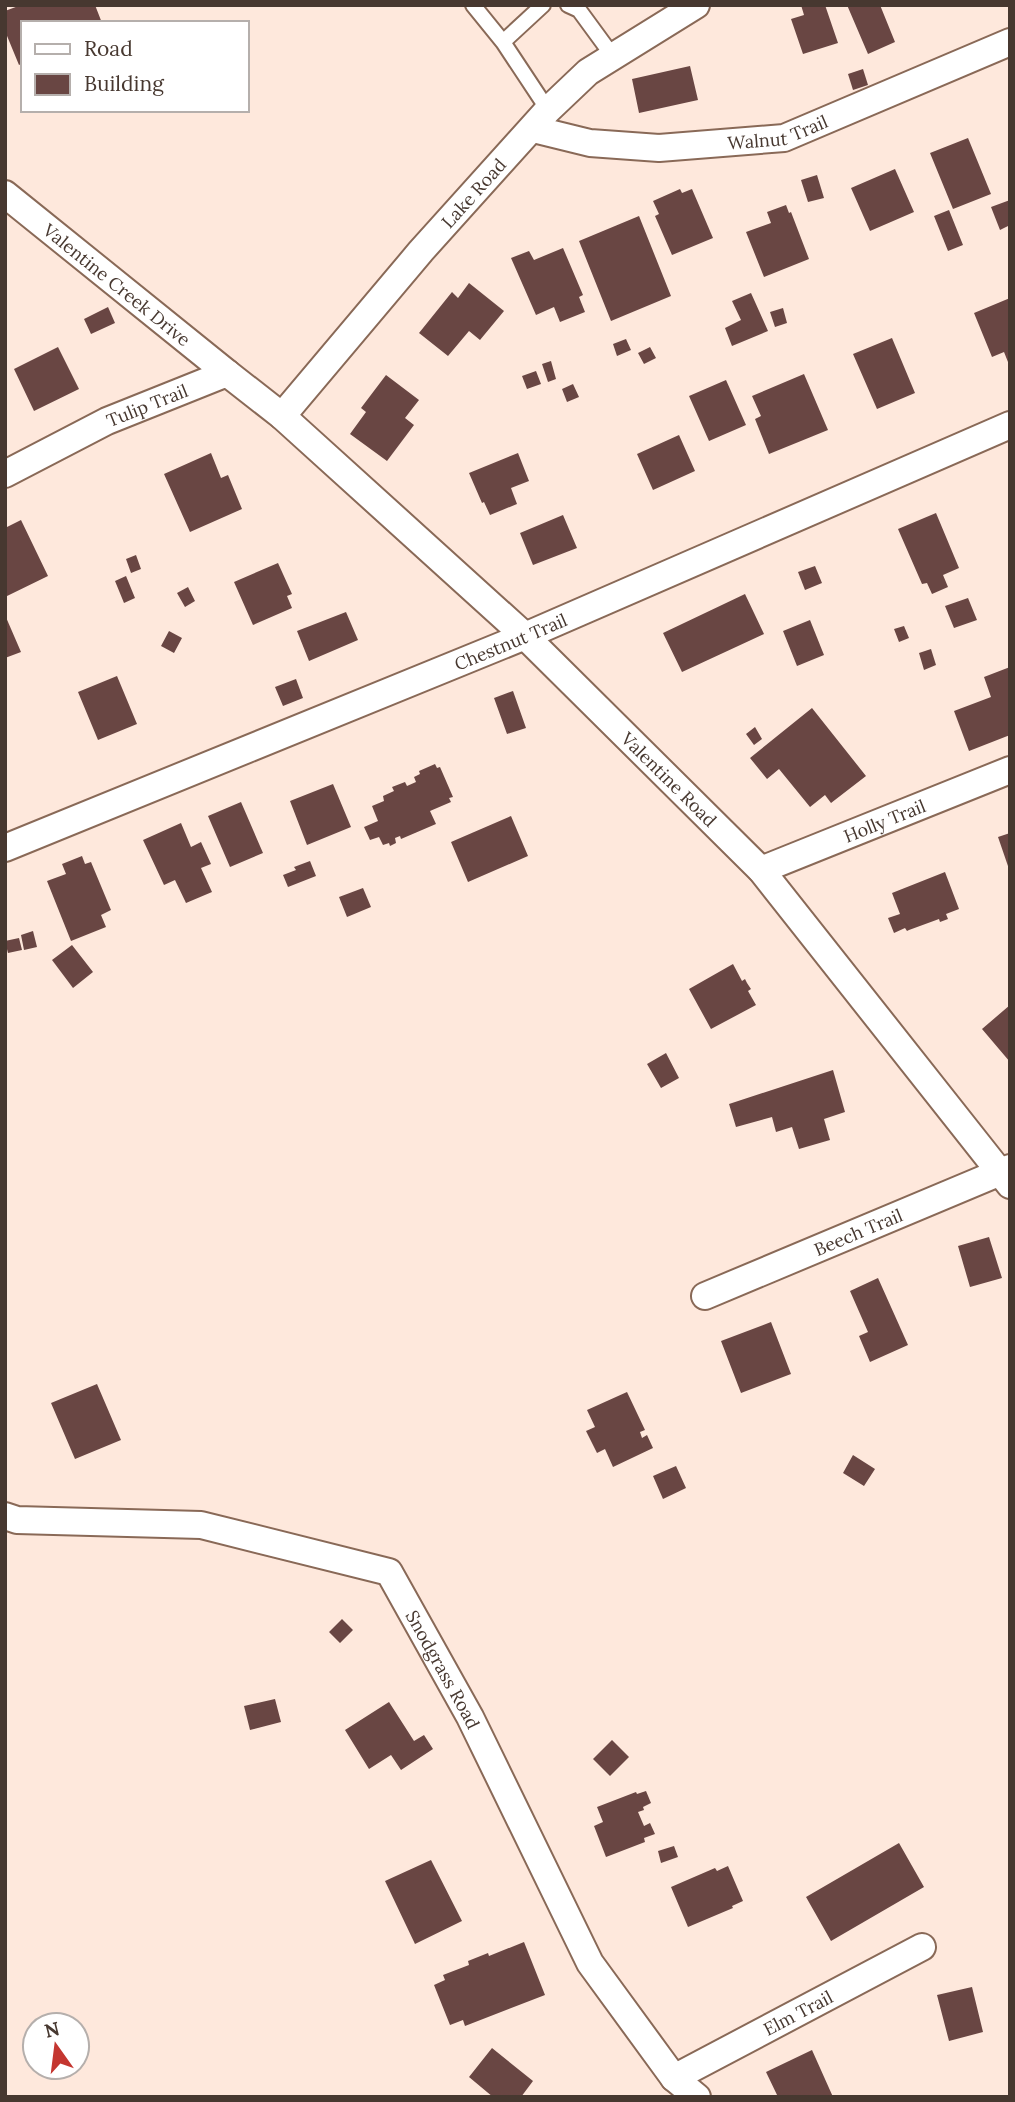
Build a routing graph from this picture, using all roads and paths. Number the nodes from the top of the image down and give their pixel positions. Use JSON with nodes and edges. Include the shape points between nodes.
{"nodes":[{"id":1,"x":473,"y":5,"type":"edge"},
{"id":2,"x":543,"y":5,"type":"edge"},
{"id":3,"x":568,"y":5,"type":"edge"},
{"id":4,"x":696,"y":5,"type":"edge"},
{"id":5,"x":503,"y":42,"type":"junction"},
{"id":6,"x":1010,"y":42,"type":"edge"},
{"id":7,"x":612,"y":55,"type":"junction"},
{"id":8,"x":541,"y":120,"type":"junction"},
{"id":9,"x":5,"y":194,"type":"edge"},
{"id":10,"x":228,"y":373,"type":"junction"},
{"id":11,"x":282,"y":415,"type":"junction"},
{"id":12,"x":1010,"y":425,"type":"edge"},
{"id":13,"x":5,"y":474,"type":"edge"},
{"id":14,"x":525,"y":636,"type":"junction"},
{"id":15,"x":1010,"y":770,"type":"edge"},
{"id":16,"x":5,"y":848,"type":"edge"},
{"id":17,"x":761,"y":870,"type":"junction"},
{"id":18,"x":1006,"y":1175,"type":"edge"},
{"id":19,"x":705,"y":1296,"type":"dead end"},
{"id":20,"x":5,"y":1516,"type":"edge"},
{"id":21,"x":922,"y":1947,"type":"dead end"},
{"id":22,"x":674,"y":2078,"type":"junction"},
{"id":23,"x":697,"y":2097,"type":"edge"}],
"edges":[{"from":1,"to":5,"type":"lane"},
{"from":2,"to":5,"type":"lane"},
{"from":3,"to":7,"type":"lane","via":[[579,10]]},
{"from":4,"to":7,"type":"street","name":"Lake Road"},
{"from":5,"to":8,"type":"lane"},
{"from":6,"to":8,"type":"street","name":"Walnut Trail","via":[[784,138],[659,148],[590,143]]},
{"from":7,"to":8,"type":"street","name":"Lake Road","via":[[588,72]]},
{"from":8,"to":11,"type":"street","name":"Lake Road","via":[[421,251]]},
{"from":9,"to":10,"type":"street","name":"Valentine Creek Drive"},
{"from":10,"to":11,"type":"street"},
{"from":10,"to":13,"type":"street","name":"Tulip Trail","via":[[107,421]]},
{"from":11,"to":14,"type":"street","name":"Valentine Road"},
{"from":12,"to":14,"type":"street","name":"Chestnut Trail"},
{"from":14,"to":16,"type":"street","name":"Chestnut Trail"},
{"from":14,"to":17,"type":"street","name":"Valentine Road"},
{"from":15,"to":17,"type":"street","name":"Holly Trail"},
{"from":17,"to":18,"type":"street","name":"Valentine Road"},
{"from":18,"to":19,"type":"street","name":"Beech Trail"},
{"from":20,"to":22,"type":"street","name":"Snodgrass Road","via":[[201,1525],[389,1572],[470,1717],[590,1963]]},
{"from":21,"to":22,"type":"street","name":"Elm Trail"},
{"from":22,"to":23,"type":"street","name":"Snodgrass Road"}]}
